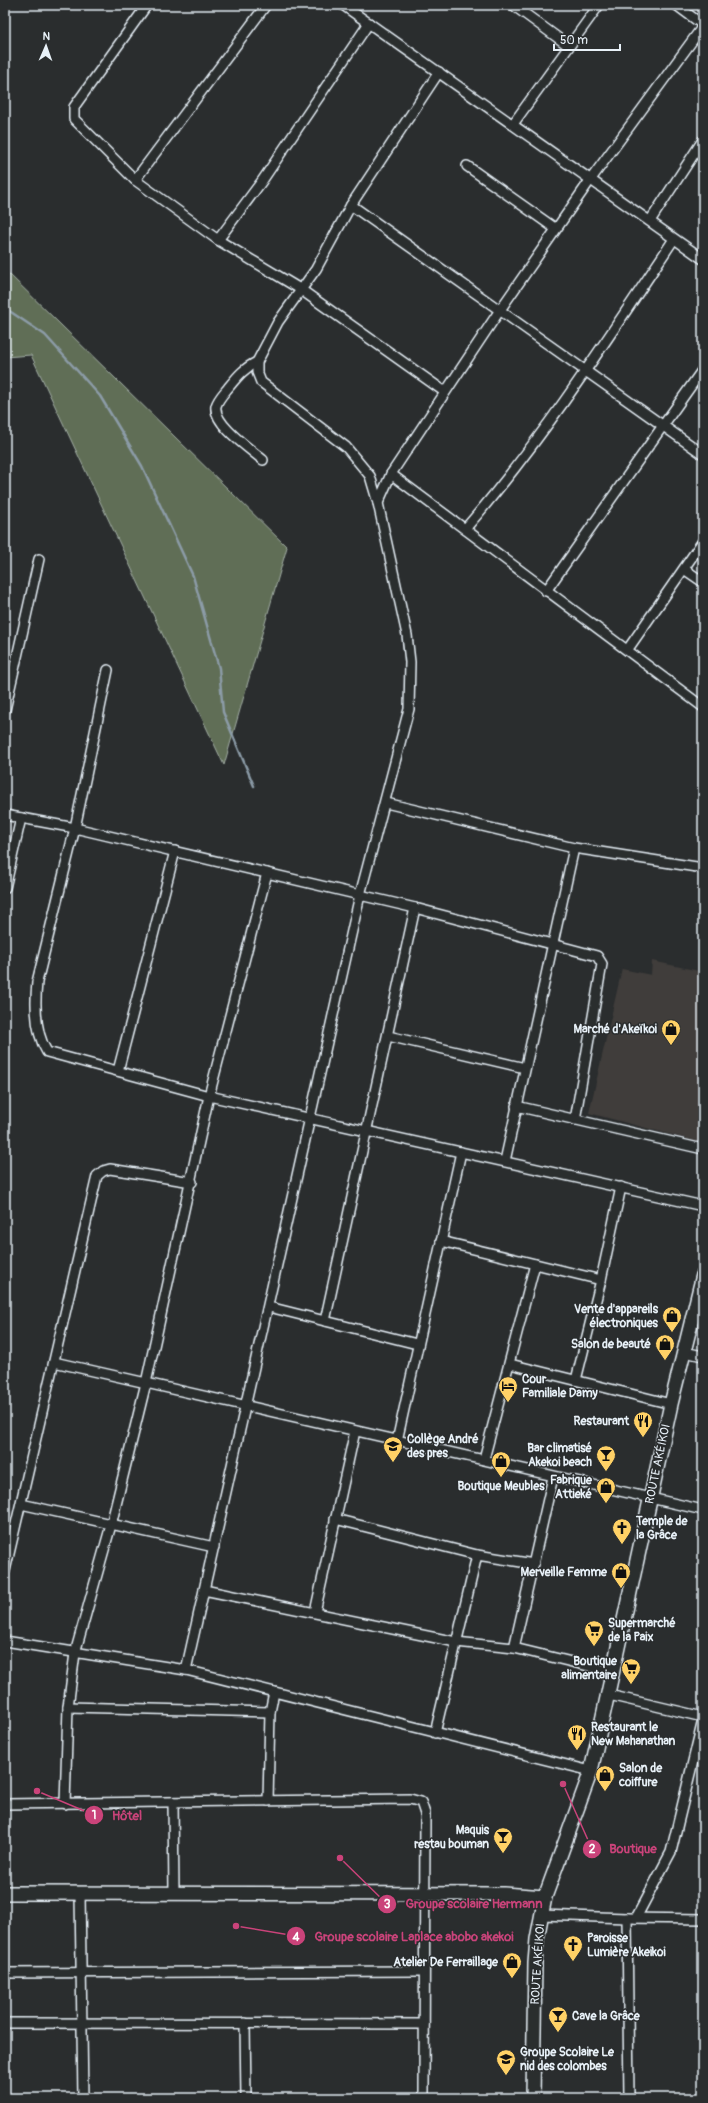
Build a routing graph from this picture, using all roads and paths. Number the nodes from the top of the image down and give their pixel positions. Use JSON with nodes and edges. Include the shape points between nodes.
{"nodes":[{"id":1,"x":147,"y":5,"type":"edge"},
{"id":2,"x":266,"y":5,"type":"edge"},
{"id":3,"x":344,"y":5,"type":"edge"},
{"id":4,"x":513,"y":5,"type":"edge"},
{"id":5,"x":599,"y":5,"type":"edge"},
{"id":6,"x":676,"y":5,"type":"edge"},
{"id":7,"x":369,"y":23,"type":"junction"},
{"id":8,"x":703,"y":26,"type":"edge"},
{"id":9,"x":569,"y":46,"type":"junction"},
{"id":10,"x":439,"y":72,"type":"junction"},
{"id":11,"x":513,"y":124,"type":"junction"},
{"id":12,"x":703,"y":140,"type":"edge"},
{"id":13,"x":467,"y":166,"type":"dead end"},
{"id":14,"x":591,"y":179,"type":"junction"},
{"id":15,"x":135,"y":180,"type":"junction"},
{"id":16,"x":351,"y":205,"type":"junction"},
{"id":17,"x":650,"y":221,"type":"junction"},
{"id":18,"x":556,"y":229,"type":"junction"},
{"id":19,"x":674,"y":238,"type":"junction"},
{"id":20,"x":218,"y":240,"type":"junction"},
{"id":21,"x":703,"y":259,"type":"edge"},
{"id":22,"x":300,"y":289,"type":"junction"},
{"id":23,"x":500,"y":310,"type":"junction"},
{"id":24,"x":257,"y":362,"type":"junction"},
{"id":25,"x":703,"y":369,"type":"edge"},
{"id":26,"x":586,"y":371,"type":"junction"},
{"id":27,"x":445,"y":392,"type":"junction"},
{"id":28,"x":663,"y":425,"type":"junction"},
{"id":29,"x":703,"y":454,"type":"edge"},
{"id":30,"x":263,"y":460,"type":"dead end"},
{"id":31,"x":390,"y":474,"type":"junction"},
{"id":32,"x":378,"y":503,"type":"junction"},
{"id":33,"x":465,"y":529,"type":"junction"},
{"id":34,"x":703,"y":541,"type":"edge"},
{"id":35,"x":39,"y":559,"type":"dead end"},
{"id":36,"x":684,"y":569,"type":"junction"},
{"id":37,"x":703,"y":582,"type":"edge"},
{"id":38,"x":546,"y":591,"type":"junction"},
{"id":39,"x":628,"y":649,"type":"junction"},
{"id":40,"x":108,"y":670,"type":"dead end"},
{"id":41,"x":703,"y":707,"type":"edge"},
{"id":42,"x":5,"y":710,"type":"edge"},
{"id":43,"x":386,"y":803,"type":"junction"},
{"id":44,"x":5,"y":815,"type":"edge"},
{"id":45,"x":21,"y":818,"type":"junction"},
{"id":46,"x":75,"y":828,"type":"junction"},
{"id":47,"x":574,"y":848,"type":"junction"},
{"id":48,"x":175,"y":852,"type":"junction"},
{"id":49,"x":703,"y":868,"type":"edge"},
{"id":50,"x":267,"y":873,"type":"junction"},
{"id":51,"x":5,"y":888,"type":"edge"},
{"id":52,"x":360,"y":896,"type":"junction"},
{"id":53,"x":415,"y":908,"type":"junction"},
{"id":54,"x":552,"y":943,"type":"junction"},
{"id":55,"x":388,"y":1036,"type":"junction"},
{"id":56,"x":524,"y":1068,"type":"junction"},
{"id":57,"x":118,"y":1071,"type":"junction"},
{"id":58,"x":209,"y":1096,"type":"junction"},
{"id":59,"x":516,"y":1106,"type":"junction"},
{"id":60,"x":311,"y":1117,"type":"junction"},
{"id":61,"x":575,"y":1120,"type":"junction"},
{"id":62,"x":368,"y":1130,"type":"junction"},
{"id":63,"x":703,"y":1149,"type":"edge"},
{"id":64,"x":461,"y":1152,"type":"junction"},
{"id":65,"x":505,"y":1161,"type":"junction"},
{"id":66,"x":192,"y":1182,"type":"junction"},
{"id":67,"x":620,"y":1187,"type":"junction"},
{"id":68,"x":703,"y":1206,"type":"edge"},
{"id":69,"x":441,"y":1241,"type":"junction"},
{"id":70,"x":535,"y":1264,"type":"junction"},
{"id":71,"x":703,"y":1275,"type":"edge"},
{"id":72,"x":601,"y":1280,"type":"junction"},
{"id":73,"x":269,"y":1307,"type":"junction"},
{"id":74,"x":326,"y":1321,"type":"junction"},
{"id":75,"x":417,"y":1344,"type":"junction"},
{"id":76,"x":684,"y":1352,"type":"junction"},
{"id":77,"x":703,"y":1356,"type":"edge"},
{"id":78,"x":54,"y":1362,"type":"junction"},
{"id":79,"x":510,"y":1364,"type":"junction"},
{"id":80,"x":576,"y":1380,"type":"junction"},
{"id":81,"x":146,"y":1383,"type":"junction"},
{"id":82,"x":671,"y":1404,"type":"junction"},
{"id":83,"x":247,"y":1405,"type":"junction"},
{"id":84,"x":355,"y":1431,"type":"junction"},
{"id":85,"x":397,"y":1441,"type":"junction"},
{"id":86,"x":484,"y":1459,"type":"junction"},
{"id":87,"x":553,"y":1477,"type":"junction"},
{"id":88,"x":651,"y":1498,"type":"junction"},
{"id":89,"x":21,"y":1504,"type":"junction"},
{"id":90,"x":703,"y":1510,"type":"edge"},
{"id":91,"x":335,"y":1519,"type":"junction"},
{"id":92,"x":112,"y":1525,"type":"junction"},
{"id":93,"x":214,"y":1547,"type":"junction"},
{"id":94,"x":477,"y":1554,"type":"junction"},
{"id":95,"x":534,"y":1564,"type":"junction"},
{"id":96,"x":5,"y":1571,"type":"edge"},
{"id":97,"x":204,"y":1590,"type":"junction"},
{"id":98,"x":315,"y":1612,"type":"junction"},
{"id":99,"x":5,"y":1641,"type":"edge"},
{"id":100,"x":456,"y":1642,"type":"junction"},
{"id":101,"x":514,"y":1648,"type":"junction"},
{"id":102,"x":75,"y":1653,"type":"junction"},
{"id":103,"x":186,"y":1670,"type":"junction"},
{"id":104,"x":614,"y":1672,"type":"junction"},
{"id":105,"x":274,"y":1692,"type":"junction"},
{"id":106,"x":609,"y":1695,"type":"junction"},
{"id":107,"x":68,"y":1707,"type":"junction"},
{"id":108,"x":270,"y":1712,"type":"junction"},
{"id":109,"x":703,"y":1719,"type":"edge"},
{"id":110,"x":435,"y":1733,"type":"junction"},
{"id":111,"x":591,"y":1771,"type":"junction"},
{"id":112,"x":268,"y":1801,"type":"junction"},
{"id":113,"x":173,"y":1802,"type":"junction"},
{"id":114,"x":5,"y":1804,"type":"edge"},
{"id":115,"x":65,"y":1804,"type":"junction"},
{"id":116,"x":5,"y":1893,"type":"edge"},
{"id":117,"x":174,"y":1893,"type":"junction"},
{"id":118,"x":80,"y":1894,"type":"junction"},
{"id":119,"x":424,"y":1894,"type":"junction"},
{"id":120,"x":545,"y":1897,"type":"junction"},
{"id":121,"x":542,"y":1915,"type":"junction"},
{"id":122,"x":632,"y":1918,"type":"junction"},
{"id":123,"x":703,"y":1918,"type":"edge"},
{"id":124,"x":423,"y":1972,"type":"junction"},
{"id":125,"x":5,"y":1973,"type":"edge"},
{"id":126,"x":82,"y":1973,"type":"junction"},
{"id":127,"x":82,"y":2022,"type":"junction"},
{"id":128,"x":5,"y":2023,"type":"edge"},
{"id":129,"x":245,"y":2023,"type":"junction"},
{"id":130,"x":424,"y":2024,"type":"junction"},
{"id":131,"x":83,"y":2098,"type":"edge"},
{"id":132,"x":246,"y":2098,"type":"edge"},
{"id":133,"x":424,"y":2098,"type":"edge"},
{"id":134,"x":533,"y":2098,"type":"edge"},
{"id":135,"x":629,"y":2098,"type":"edge"}],
"edges":[{"from":1,"to":15,"type":"street","via":[[74,107],[73,113],[74,119]]},
{"from":2,"to":15,"type":"street"},
{"from":3,"to":7,"type":"street"},
{"from":4,"to":9,"type":"street"},
{"from":5,"to":9,"type":"street"},
{"from":6,"to":8,"type":"street"},
{"from":7,"to":10,"type":"street"},
{"from":7,"to":20,"type":"street","via":[[262,181]]},
{"from":8,"to":14,"type":"street"},
{"from":9,"to":11,"type":"street"},
{"from":10,"to":11,"type":"street"},
{"from":10,"to":16,"type":"street"},
{"from":11,"to":14,"type":"street"},
{"from":12,"to":17,"type":"street"},
{"from":13,"to":18,"type":"street"},
{"from":14,"to":17,"type":"street"},
{"from":14,"to":18,"type":"street"},
{"from":15,"to":20,"type":"street"},
{"from":16,"to":22,"type":"street","via":[[316,269]]},
{"from":16,"to":23,"type":"street"},
{"from":17,"to":19,"type":"street"},
{"from":18,"to":23,"type":"street"},
{"from":19,"to":21,"type":"street"},
{"from":19,"to":26,"type":"street"},
{"from":20,"to":22,"type":"street"},
{"from":22,"to":24,"type":"street","via":[[278,322]]},
{"from":22,"to":27,"type":"street"},
{"from":23,"to":26,"type":"street"},
{"from":23,"to":27,"type":"street"},
{"from":24,"to":30,"type":"street","via":[[245,368],[221,397],[216,405],[216,412],[224,427]]},
{"from":24,"to":32,"type":"street","via":[[261,382],[346,447],[370,476]]},
{"from":25,"to":28,"type":"street"},
{"from":26,"to":28,"type":"street"},
{"from":26,"to":33,"type":"street","via":[[506,482]]},
{"from":27,"to":31,"type":"street"},
{"from":28,"to":29,"type":"street"},
{"from":28,"to":38,"type":"street"},
{"from":31,"to":32,"type":"street"},
{"from":31,"to":33,"type":"street"},
{"from":32,"to":43,"type":"street","via":[[407,635],[410,662],[409,709]]},
{"from":33,"to":38,"type":"street"},
{"from":34,"to":36,"type":"street"},
{"from":35,"to":42,"type":"street"},
{"from":36,"to":37,"type":"street"},
{"from":36,"to":39,"type":"street"},
{"from":38,"to":39,"type":"street"},
{"from":39,"to":41,"type":"street"},
{"from":40,"to":46,"type":"street"},
{"from":43,"to":47,"type":"street"},
{"from":43,"to":52,"type":"street"},
{"from":44,"to":45,"type":"street"},
{"from":45,"to":46,"type":"street"},
{"from":45,"to":51,"type":"street"},
{"from":46,"to":48,"type":"street"},
{"from":46,"to":57,"type":"street","via":[[38,982],[36,997],[41,1037],[46,1052]]},
{"from":47,"to":49,"type":"street"},
{"from":47,"to":54,"type":"street"},
{"from":48,"to":50,"type":"street"},
{"from":48,"to":57,"type":"street"},
{"from":50,"to":52,"type":"street"},
{"from":50,"to":58,"type":"street"},
{"from":52,"to":53,"type":"street"},
{"from":52,"to":60,"type":"street"},
{"from":53,"to":54,"type":"street"},
{"from":53,"to":55,"type":"street"},
{"from":54,"to":56,"type":"street"},
{"from":54,"to":61,"type":"street","via":[[597,956],[602,964]]},
{"from":55,"to":56,"type":"street"},
{"from":55,"to":62,"type":"street"},
{"from":56,"to":59,"type":"street"},
{"from":57,"to":58,"type":"street"},
{"from":58,"to":60,"type":"street"},
{"from":58,"to":66,"type":"street"},
{"from":59,"to":61,"type":"street"},
{"from":59,"to":65,"type":"street"},
{"from":60,"to":62,"type":"street"},
{"from":60,"to":73,"type":"street"},
{"from":61,"to":63,"type":"street"},
{"from":62,"to":64,"type":"street"},
{"from":62,"to":74,"type":"street"},
{"from":64,"to":65,"type":"street"},
{"from":64,"to":69,"type":"street"},
{"from":65,"to":67,"type":"street"},
{"from":66,"to":78,"type":"street","via":[[110,1169],[102,1170],[98,1176]]},
{"from":66,"to":81,"type":"street"},
{"from":67,"to":68,"type":"street"},
{"from":67,"to":72,"type":"street"},
{"from":69,"to":70,"type":"street"},
{"from":69,"to":75,"type":"street"},
{"from":70,"to":72,"type":"street"},
{"from":70,"to":79,"type":"street"},
{"from":71,"to":76,"type":"street","name":"ROUTE AKÉIKOI"},
{"from":72,"to":80,"type":"street"},
{"from":73,"to":74,"type":"street"},
{"from":73,"to":83,"type":"street"},
{"from":74,"to":75,"type":"street"},
{"from":75,"to":85,"type":"street"},
{"from":76,"to":77,"type":"street"},
{"from":76,"to":82,"type":"street","name":"ROUTE AKÉIKOI"},
{"from":78,"to":81,"type":"street"},
{"from":78,"to":89,"type":"street"},
{"from":79,"to":80,"type":"street"},
{"from":79,"to":86,"type":"street"},
{"from":80,"to":82,"type":"street"},
{"from":81,"to":83,"type":"street"},
{"from":81,"to":92,"type":"street"},
{"from":82,"to":88,"type":"street","name":"ROUTE AKÉIKOI"},
{"from":83,"to":84,"type":"street"},
{"from":83,"to":93,"type":"street"},
{"from":84,"to":85,"type":"street"},
{"from":84,"to":91,"type":"street"},
{"from":85,"to":86,"type":"street"},
{"from":86,"to":87,"type":"street"},
{"from":87,"to":88,"type":"street"},
{"from":87,"to":95,"type":"street"},
{"from":88,"to":90,"type":"street"},
{"from":88,"to":104,"type":"street","name":"ROUTE AKÉIKOI"},
{"from":89,"to":92,"type":"street"},
{"from":89,"to":96,"type":"street"},
{"from":91,"to":94,"type":"street"},
{"from":91,"to":98,"type":"street"},
{"from":92,"to":93,"type":"street"},
{"from":92,"to":102,"type":"street"},
{"from":93,"to":97,"type":"street"},
{"from":94,"to":95,"type":"street"},
{"from":94,"to":100,"type":"street"},
{"from":95,"to":101,"type":"street"},
{"from":97,"to":98,"type":"street"},
{"from":97,"to":103,"type":"street"},
{"from":98,"to":100,"type":"street"},
{"from":99,"to":102,"type":"street"},
{"from":100,"to":101,"type":"street"},
{"from":100,"to":110,"type":"street"},
{"from":101,"to":104,"type":"street"},
{"from":102,"to":103,"type":"street"},
{"from":102,"to":107,"type":"street"},
{"from":103,"to":105,"type":"street"},
{"from":104,"to":106,"type":"street","name":"ROUTE AKÉIKOI"},
{"from":105,"to":108,"type":"street"},
{"from":105,"to":110,"type":"street"},
{"from":106,"to":109,"type":"street"},
{"from":106,"to":111,"type":"street","name":"ROUTE AKÉIKOI"},
{"from":107,"to":108,"type":"street"},
{"from":107,"to":115,"type":"street"},
{"from":108,"to":112,"type":"street"},
{"from":109,"to":122,"type":"street","via":[[671,1852]]},
{"from":110,"to":111,"type":"street"},
{"from":111,"to":120,"type":"street","name":"ROUTE AKÉIKOI"},
{"from":112,"to":113,"type":"street"},
{"from":112,"to":119,"type":"street","via":[[421,1802],[425,1814]]},
{"from":113,"to":115,"type":"street"},
{"from":113,"to":117,"type":"street"},
{"from":114,"to":115,"type":"street"},
{"from":116,"to":118,"type":"street"},
{"from":117,"to":118,"type":"street"},
{"from":117,"to":119,"type":"street"},
{"from":118,"to":126,"type":"street"},
{"from":119,"to":120,"type":"street"},
{"from":119,"to":124,"type":"street"},
{"from":120,"to":121,"type":"street","name":"ROUTE AKÉIKOI"},
{"from":121,"to":122,"type":"street"},
{"from":121,"to":134,"type":"street","name":"ROUTE AKÉIKOI","via":[[535,1963]]},
{"from":122,"to":123,"type":"street"},
{"from":122,"to":135,"type":"street"},
{"from":124,"to":126,"type":"street"},
{"from":124,"to":130,"type":"street"},
{"from":125,"to":126,"type":"street"},
{"from":126,"to":127,"type":"street"},
{"from":127,"to":128,"type":"street"},
{"from":127,"to":129,"type":"street"},
{"from":127,"to":131,"type":"street"},
{"from":129,"to":130,"type":"street"},
{"from":129,"to":132,"type":"street"},
{"from":130,"to":133,"type":"street"}]}
